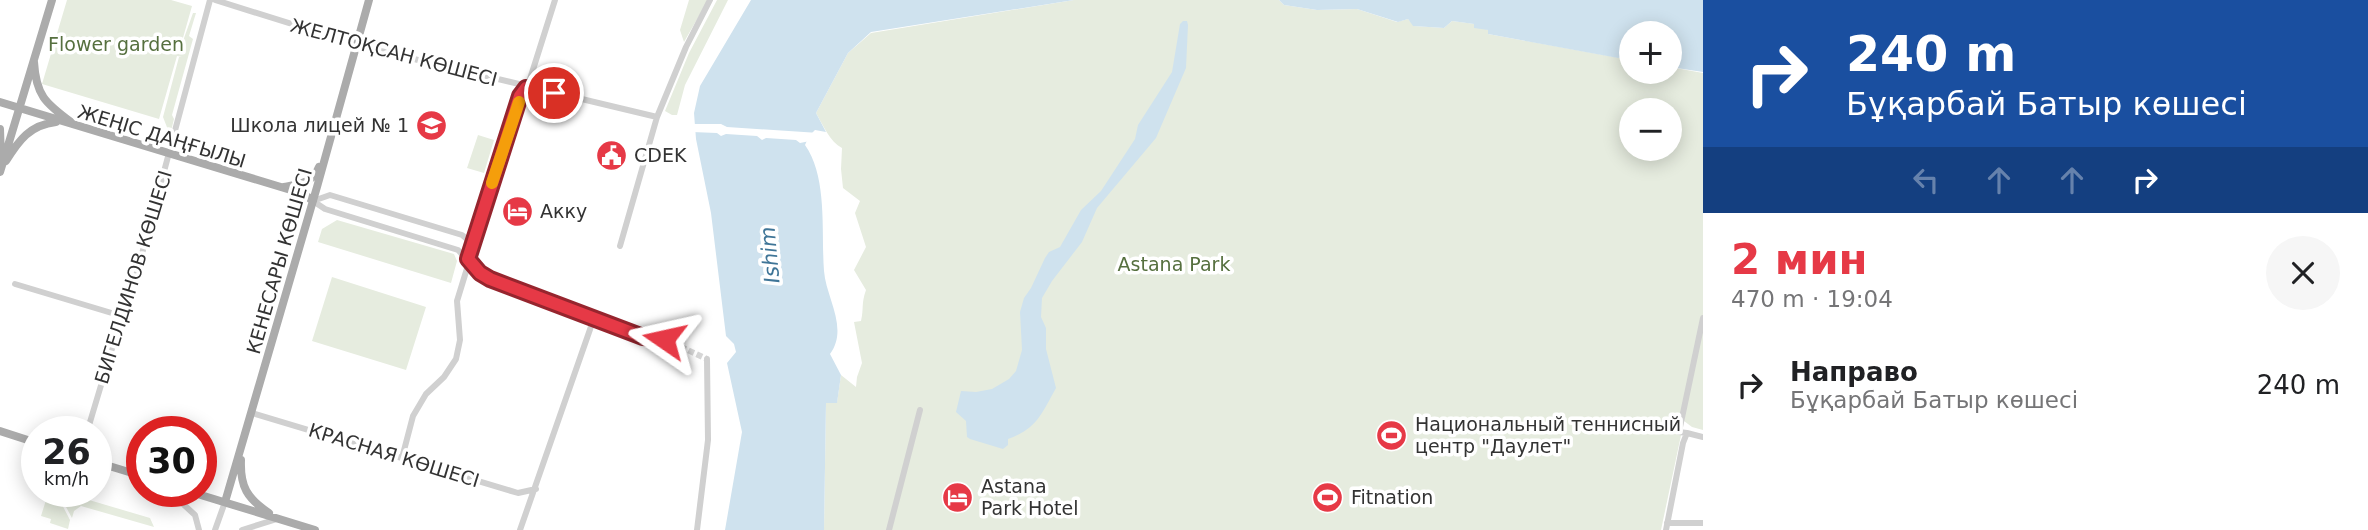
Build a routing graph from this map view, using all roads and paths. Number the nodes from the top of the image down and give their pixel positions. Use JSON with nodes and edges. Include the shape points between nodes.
{"nodes":[{"id":1,"x":51,"y":0,"type":"edge"},
{"id":2,"x":212,"y":0,"type":"edge"},
{"id":3,"x":369,"y":0,"type":"edge"},
{"id":4,"x":555,"y":0,"type":"edge"},
{"id":5,"x":710,"y":0,"type":"edge"},
{"id":6,"x":356,"y":45,"type":"junction"},
{"id":7,"x":34,"y":57,"type":"junction"},
{"id":8,"x":526,"y":88,"type":"junction"},
{"id":9,"x":0,"y":102,"type":"edge"},
{"id":10,"x":19,"y":107,"type":"junction"},
{"id":11,"x":657,"y":117,"type":"junction"},
{"id":12,"x":62,"y":122,"type":"junction"},
{"id":13,"x":76,"y":125,"type":"junction"},
{"id":14,"x":0,"y":129,"type":"edge"},
{"id":15,"x":330,"y":142,"type":"junction"},
{"id":16,"x":170,"y":154,"type":"junction"},
{"id":17,"x":0,"y":171,"type":"edge"},
{"id":18,"x":280,"y":188,"type":"junction"},
{"id":19,"x":313,"y":201,"type":"junction"},
{"id":20,"x":473,"y":244,"type":"junction"},
{"id":21,"x":620,"y":246,"type":"dead end"},
{"id":22,"x":468,"y":259,"type":"junction"},
{"id":23,"x":15,"y":284,"type":"dead end"},
{"id":24,"x":125,"y":317,"type":"junction"},
{"id":25,"x":594,"y":318,"type":"junction"},
{"id":26,"x":1703,"y":318,"type":"edge"},
{"id":27,"x":664,"y":339,"type":"tunnel mouth"},
{"id":28,"x":707,"y":359,"type":"dead end"},
{"id":29,"x":920,"y":410,"type":"dead end"},
{"id":30,"x":252,"y":412,"type":"junction"},
{"id":31,"x":92,"y":416,"type":"edge"},
{"id":32,"x":2,"y":432,"type":"edge"},
{"id":33,"x":1687,"y":433,"type":"junction"},
{"id":34,"x":1703,"y":437,"type":"edge"},
{"id":35,"x":21,"y":438,"type":"edge"},
{"id":36,"x":242,"y":446,"type":"junction"},
{"id":37,"x":402,"y":458,"type":"junction"},
{"id":38,"x":536,"y":489,"type":"junction"},
{"id":39,"x":217,"y":500,"type":"edge"},
{"id":40,"x":225,"y":502,"type":"junction"},
{"id":41,"x":186,"y":507,"type":"edge"},
{"id":42,"x":277,"y":519,"type":"junction"},
{"id":43,"x":1703,"y":523,"type":"edge"},
{"id":44,"x":1666,"y":527,"type":"edge"},
{"id":45,"x":200,"y":530,"type":"edge"},
{"id":46,"x":215,"y":530,"type":"edge"},
{"id":47,"x":242,"y":530,"type":"edge"},
{"id":48,"x":315,"y":530,"type":"edge"},
{"id":49,"x":520,"y":530,"type":"edge"},
{"id":50,"x":697,"y":530,"type":"edge"},
{"id":51,"x":889,"y":530,"type":"edge"}],
"edges":[{"from":1,"to":7,"type":"main road"},
{"from":2,"to":6,"type":"street","name":"ЖЕЛТОҚСАН КӨШЕСІ"},
{"from":2,"to":16,"type":"street","name":"БИГЕЛДИНОВ КӨШЕСІ"},
{"from":3,"to":6,"type":"main road","name":"КЕНЕСАРЫ КӨШЕСІ"},
{"from":4,"to":8,"type":"street"},
{"from":5,"to":11,"type":"street"},
{"from":6,"to":8,"type":"street","name":"ЖЕЛТОҚСАН КӨШЕСІ"},
{"from":6,"to":15,"type":"main road","name":"КЕНЕСАРЫ КӨШЕСІ"},
{"from":7,"to":10,"type":"main road"},
{"from":7,"to":13,"type":"main road","via":[[40,93]]},
{"from":8,"to":11,"type":"street","name":"ЖЕЛТОҚСАН КӨШЕСІ"},
{"from":8,"to":20,"type":"street"},
{"from":9,"to":10,"type":"main road","name":"ЖЕҢІС ДАҢҒЫЛЫ"},
{"from":10,"to":12,"type":"main road","name":"ЖЕҢІС ДАҢҒЫЛЫ"},
{"from":10,"to":17,"type":"main road"},
{"from":11,"to":21,"type":"street"},
{"from":12,"to":13,"type":"main road","name":"ЖЕҢІС ДАҢҒЫЛЫ"},
{"from":12,"to":17,"type":"main road","via":[[29,131]]},
{"from":13,"to":16,"type":"main road","name":"ЖЕҢІС ДАҢҒЫЛЫ"},
{"from":14,"to":17,"type":"main road"},
{"from":15,"to":18,"type":"main road","via":[[316,175],[306,183]]},
{"from":15,"to":19,"type":"main road","name":"КЕНЕСАРЫ КӨШЕСІ"},
{"from":16,"to":18,"type":"main road","name":"ЖЕҢІС ДАҢҒЫЛЫ"},
{"from":16,"to":24,"type":"street","name":"БИГЕЛДИНОВ КӨШЕСІ"},
{"from":18,"to":19,"type":"main road","name":"ЖЕҢІС ДАҢҒЫЛЫ"},
{"from":19,"to":20,"type":"street","name":"ЖЕҢІС ДАҢҒЫЛЫ","via":[[330,195],[462,235]]},
{"from":19,"to":22,"type":"street","name":"ЖЕҢІС ДАҢҒЫЛЫ","via":[[325,209],[458,250]]},
{"from":19,"to":30,"type":"main road","name":"КЕНЕСАРЫ КӨШЕСІ"},
{"from":20,"to":22,"type":"street"},
{"from":22,"to":25,"type":"street","name":"ЖЕҢІС ДАҢҒЫЛЫ","via":[[490,279]]},
{"from":22,"to":37,"type":"street","via":[[457,300],[460,340],[456,359],[413,416]]},
{"from":23,"to":24,"type":"street"},
{"from":24,"to":31,"type":"street","name":"БИГЕЛДИНОВ КӨШЕСІ"},
{"from":25,"to":27,"type":"street","name":"ЖЕҢІС ДАҢҒЫЛЫ","via":[[643,337]]},
{"from":25,"to":38,"type":"street"},
{"from":26,"to":33,"type":"street","via":[[1679,432]]},
{"from":28,"to":50,"type":"street","via":[[708,440]]},
{"from":29,"to":51,"type":"street"},
{"from":30,"to":36,"type":"main road","name":"КЕНЕСАРЫ КӨШЕСІ"},
{"from":30,"to":37,"type":"street","name":"КРАСНАЯ КӨШЕСІ"},
{"from":32,"to":35,"type":"main road"},
{"from":33,"to":34,"type":"street"},
{"from":33,"to":44,"type":"street"},
{"from":36,"to":40,"type":"main road","name":"КЕНЕСАРЫ КӨШЕСІ"},
{"from":36,"to":42,"type":"main road","via":[[245,490],[251,501]]},
{"from":37,"to":38,"type":"street","name":"КРАСНАЯ КӨШЕСІ","via":[[518,493]]},
{"from":38,"to":49,"type":"street"},
{"from":39,"to":40,"type":"main road"},
{"from":40,"to":42,"type":"main road"},
{"from":40,"to":46,"type":"street","name":"КЕНЕСАРЫ КӨШЕСІ"},
{"from":41,"to":45,"type":"street"},
{"from":42,"to":47,"type":"street"},
{"from":42,"to":48,"type":"main road"},
{"from":43,"to":44,"type":"street"}]}
